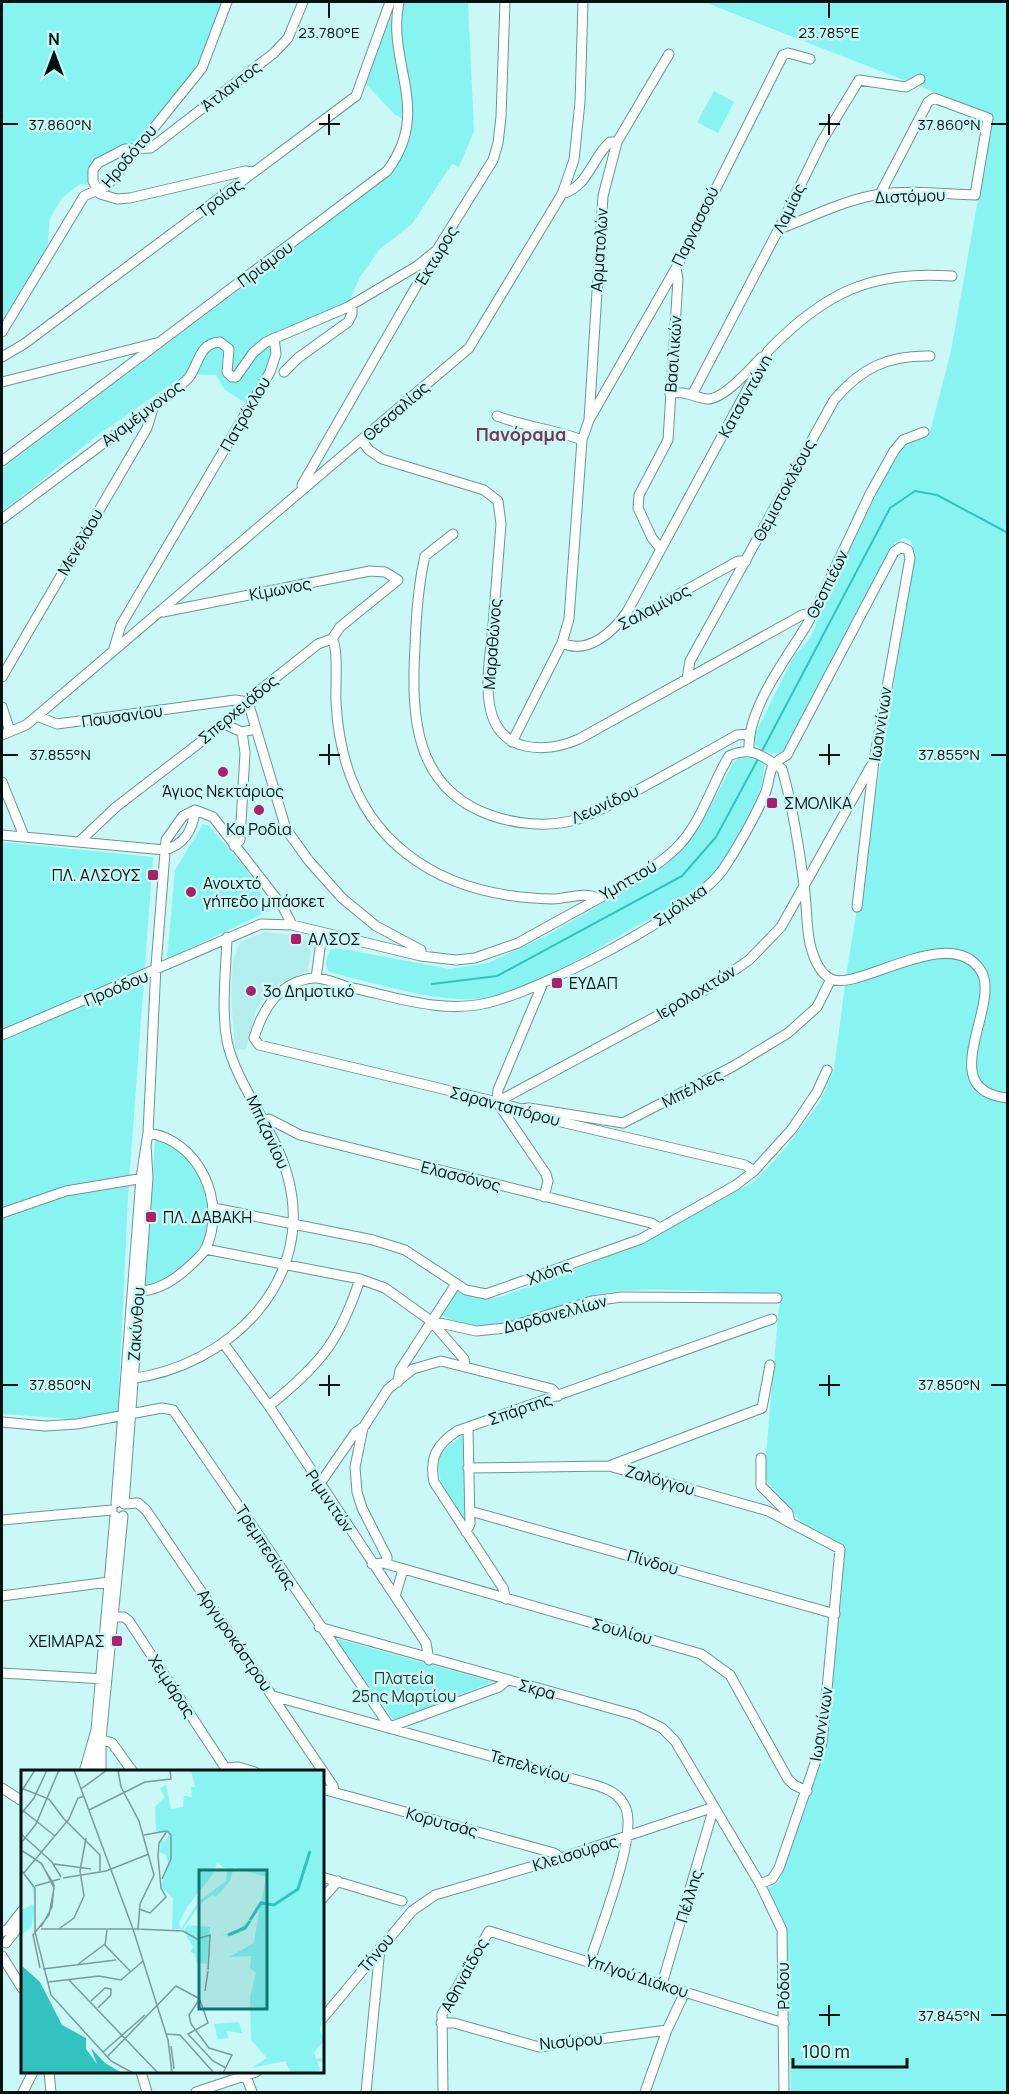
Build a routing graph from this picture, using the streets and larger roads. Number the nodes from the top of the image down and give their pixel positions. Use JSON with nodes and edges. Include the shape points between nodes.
{"nodes":[{"id":1,"x":227,"y":2,"type":"edge"},
{"id":2,"x":303,"y":2,"type":"edge"},
{"id":3,"x":390,"y":2,"type":"edge"},
{"id":4,"x":399,"y":2,"type":"edge"},
{"id":5,"x":505,"y":2,"type":"edge"},
{"id":6,"x":583,"y":2,"type":"edge"},
{"id":7,"x":669,"y":54,"type":"dead end"},
{"id":8,"x":810,"y":59,"type":"dead end"},
{"id":9,"x":920,"y":79,"type":"dead end"},
{"id":10,"x":617,"y":142,"type":"junction"},
{"id":11,"x":138,"y":150,"type":"junction"},
{"id":12,"x":254,"y":172,"type":"junction"},
{"id":13,"x":98,"y":191,"type":"junction"},
{"id":14,"x":562,"y":194,"type":"junction"},
{"id":15,"x":880,"y":194,"type":"junction"},
{"id":16,"x":779,"y":229,"type":"junction"},
{"id":17,"x":437,"y":250,"type":"junction"},
{"id":18,"x":676,"y":268,"type":"junction"},
{"id":19,"x":952,"y":276,"type":"dead end"},
{"id":20,"x":352,"y":305,"type":"junction"},
{"id":21,"x":2,"y":332,"type":"edge"},
{"id":22,"x":274,"y":338,"type":"junction"},
{"id":23,"x":160,"y":342,"type":"junction"},
{"id":24,"x":768,"y":351,"type":"junction"},
{"id":25,"x":930,"y":356,"type":"dead end"},
{"id":26,"x":2,"y":357,"type":"edge"},
{"id":27,"x":284,"y":372,"type":"dead end"},
{"id":28,"x":591,"y":374,"type":"junction"},
{"id":29,"x":612,"y":380,"type":"junction"},
{"id":30,"x":2,"y":382,"type":"edge"},
{"id":31,"x":670,"y":394,"type":"junction"},
{"id":32,"x":692,"y":394,"type":"junction"},
{"id":33,"x":154,"y":405,"type":"junction"},
{"id":34,"x":497,"y":416,"type":"dead end"},
{"id":35,"x":589,"y":420,"type":"junction"},
{"id":36,"x":924,"y":432,"type":"dead end"},
{"id":37,"x":582,"y":440,"type":"junction"},
{"id":38,"x":362,"y":441,"type":"junction"},
{"id":39,"x":2,"y":461,"type":"edge"},
{"id":40,"x":300,"y":490,"type":"junction"},
{"id":41,"x":2,"y":519,"type":"edge"},
{"id":42,"x":453,"y":534,"type":"dead end"},
{"id":43,"x":901,"y":547,"type":"joint"},
{"id":44,"x":661,"y":549,"type":"junction"},
{"id":45,"x":746,"y":561,"type":"junction"},
{"id":46,"x":398,"y":580,"type":"joint"},
{"id":47,"x":161,"y":613,"type":"junction"},
{"id":48,"x":811,"y":613,"type":"junction"},
{"id":49,"x":621,"y":621,"type":"junction"},
{"id":50,"x":332,"y":639,"type":"junction"},
{"id":51,"x":562,"y":643,"type":"junction"},
{"id":52,"x":114,"y":648,"type":"junction"},
{"id":53,"x":2,"y":677,"type":"edge"},
{"id":54,"x":687,"y":679,"type":"junction"},
{"id":55,"x":248,"y":702,"type":"junction"},
{"id":56,"x":2,"y":707,"type":"edge"},
{"id":57,"x":37,"y":716,"type":"junction"},
{"id":58,"x":224,"y":724,"type":"junction"},
{"id":59,"x":256,"y":729,"type":"junction"},
{"id":60,"x":242,"y":732,"type":"junction"},
{"id":61,"x":6,"y":733,"type":"edge"},
{"id":62,"x":748,"y":734,"type":"junction"},
{"id":63,"x":512,"y":742,"type":"junction"},
{"id":64,"x":749,"y":750,"type":"junction"},
{"id":65,"x":874,"y":761,"type":"junction"},
{"id":66,"x":774,"y":764,"type":"junction"},
{"id":67,"x":2,"y":782,"type":"edge"},
{"id":68,"x":195,"y":810,"type":"junction"},
{"id":69,"x":2,"y":835,"type":"edge"},
{"id":70,"x":24,"y":836,"type":"junction"},
{"id":71,"x":80,"y":842,"type":"junction"},
{"id":72,"x":234,"y":846,"type":"junction"},
{"id":73,"x":165,"y":850,"type":"junction"},
{"id":74,"x":804,"y":885,"type":"junction"},
{"id":75,"x":597,"y":898,"type":"junction"},
{"id":76,"x":857,"y":907,"type":"dead end"},
{"id":77,"x":281,"y":908,"type":"junction"},
{"id":78,"x":266,"y":923,"type":"junction"},
{"id":79,"x":290,"y":925,"type":"junction"},
{"id":80,"x":320,"y":934,"type":"junction"},
{"id":81,"x":227,"y":937,"type":"junction"},
{"id":82,"x":421,"y":956,"type":"junction"},
{"id":83,"x":155,"y":972,"type":"junction"},
{"id":84,"x":316,"y":978,"type":"junction"},
{"id":85,"x":831,"y":979,"type":"junction"},
{"id":86,"x":543,"y":983,"type":"junction"},
{"id":87,"x":2,"y":1035,"type":"edge"},
{"id":88,"x":827,"y":1070,"type":"dead end"},
{"id":89,"x":1008,"y":1098,"type":"edge"},
{"id":90,"x":498,"y":1102,"type":"junction"},
{"id":91,"x":521,"y":1109,"type":"junction"},
{"id":92,"x":265,"y":1120,"type":"junction"},
{"id":93,"x":148,"y":1132,"type":"junction"},
{"id":94,"x":146,"y":1145,"type":"junction"},
{"id":95,"x":142,"y":1161,"type":"junction"},
{"id":96,"x":754,"y":1172,"type":"junction"},
{"id":97,"x":144,"y":1178,"type":"junction"},
{"id":98,"x":123,"y":1181,"type":"junction"},
{"id":99,"x":140,"y":1192,"type":"junction"},
{"id":100,"x":544,"y":1197,"type":"junction"},
{"id":101,"x":214,"y":1208,"type":"junction"},
{"id":102,"x":2,"y":1213,"type":"edge"},
{"id":103,"x":295,"y":1224,"type":"junction"},
{"id":104,"x":660,"y":1228,"type":"junction"},
{"id":105,"x":205,"y":1249,"type":"junction"},
{"id":106,"x":283,"y":1266,"type":"junction"},
{"id":107,"x":360,"y":1279,"type":"junction"},
{"id":108,"x":456,"y":1284,"type":"junction"},
{"id":109,"x":138,"y":1291,"type":"junction"},
{"id":110,"x":777,"y":1298,"type":"dead end"},
{"id":111,"x":772,"y":1319,"type":"dead end"},
{"id":112,"x":431,"y":1321,"type":"junction"},
{"id":113,"x":224,"y":1344,"type":"junction"},
{"id":114,"x":770,"y":1365,"type":"dead end"},
{"id":115,"x":465,"y":1366,"type":"junction"},
{"id":116,"x":128,"y":1380,"type":"junction"},
{"id":117,"x":398,"y":1382,"type":"junction"},
{"id":118,"x":558,"y":1396,"type":"junction"},
{"id":119,"x":269,"y":1406,"type":"junction"},
{"id":120,"x":125,"y":1415,"type":"junction"},
{"id":121,"x":2,"y":1422,"type":"edge"},
{"id":122,"x":363,"y":1428,"type":"junction"},
{"id":123,"x":468,"y":1428,"type":"junction"},
{"id":124,"x":761,"y":1458,"type":"dead end"},
{"id":125,"x":609,"y":1466,"type":"junction"},
{"id":126,"x":468,"y":1468,"type":"junction"},
{"id":127,"x":319,"y":1485,"type":"junction"},
{"id":128,"x":118,"y":1510,"type":"junction"},
{"id":129,"x":470,"y":1511,"type":"junction"},
{"id":130,"x":2,"y":1520,"type":"edge"},
{"id":131,"x":790,"y":1523,"type":"junction"},
{"id":132,"x":466,"y":1533,"type":"junction"},
{"id":133,"x":840,"y":1549,"type":"joint"},
{"id":134,"x":372,"y":1564,"type":"junction"},
{"id":135,"x":387,"y":1564,"type":"junction"},
{"id":136,"x":403,"y":1570,"type":"junction"},
{"id":137,"x":114,"y":1582,"type":"junction"},
{"id":138,"x":2,"y":1596,"type":"edge"},
{"id":139,"x":395,"y":1596,"type":"junction"},
{"id":140,"x":506,"y":1599,"type":"junction"},
{"id":141,"x":835,"y":1614,"type":"junction"},
{"id":142,"x":110,"y":1616,"type":"junction"},
{"id":143,"x":319,"y":1627,"type":"junction"},
{"id":144,"x":429,"y":1660,"type":"junction"},
{"id":145,"x":2,"y":1673,"type":"edge"},
{"id":146,"x":104,"y":1678,"type":"junction"},
{"id":147,"x":506,"y":1681,"type":"junction"},
{"id":148,"x":273,"y":1696,"type":"junction"},
{"id":149,"x":390,"y":1727,"type":"junction"},
{"id":150,"x":98,"y":1738,"type":"junction"},
{"id":151,"x":85,"y":1770,"type":"edge"},
{"id":152,"x":91,"y":1770,"type":"edge"},
{"id":153,"x":101,"y":1770,"type":"edge"},
{"id":154,"x":132,"y":1770,"type":"edge"},
{"id":155,"x":227,"y":1770,"type":"edge"},
{"id":156,"x":248,"y":1770,"type":"edge"},
{"id":157,"x":322,"y":1770,"type":"edge"},
{"id":158,"x":324,"y":1772,"type":"edge"},
{"id":159,"x":2,"y":1788,"type":"edge"},
{"id":160,"x":324,"y":1790,"type":"edge"},
{"id":161,"x":807,"y":1791,"type":"junction"},
{"id":162,"x":334,"y":1792,"type":"junction"},
{"id":163,"x":21,"y":1800,"type":"edge"},
{"id":164,"x":714,"y":1807,"type":"junction"},
{"id":165,"x":629,"y":1836,"type":"junction"},
{"id":166,"x":561,"y":1858,"type":"junction"},
{"id":167,"x":324,"y":1877,"type":"edge"},
{"id":168,"x":338,"y":1881,"type":"junction"},
{"id":169,"x":760,"y":1884,"type":"junction"},
{"id":170,"x":435,"y":1894,"type":"joint"},
{"id":171,"x":324,"y":1897,"type":"edge"},
{"id":172,"x":402,"y":1901,"type":"dead end"},
{"id":173,"x":21,"y":1912,"type":"edge"},
{"id":174,"x":21,"y":1923,"type":"edge"},
{"id":175,"x":489,"y":1931,"type":"joint"},
{"id":176,"x":3,"y":1936,"type":"edge"},
{"id":177,"x":380,"y":1948,"type":"junction"},
{"id":178,"x":2,"y":1954,"type":"edge"},
{"id":179,"x":590,"y":1961,"type":"junction"},
{"id":180,"x":662,"y":1984,"type":"junction"},
{"id":181,"x":21,"y":1986,"type":"edge"},
{"id":182,"x":685,"y":1992,"type":"junction"},
{"id":183,"x":324,"y":2017,"type":"edge"},
{"id":184,"x":441,"y":2023,"type":"junction"},
{"id":185,"x":784,"y":2023,"type":"junction"},
{"id":186,"x":667,"y":2030,"type":"junction"},
{"id":187,"x":32,"y":2073,"type":"edge"},
{"id":188,"x":49,"y":2073,"type":"edge"},
{"id":189,"x":141,"y":2073,"type":"edge"},
{"id":190,"x":254,"y":2073,"type":"edge"},
{"id":191,"x":246,"y":2076,"type":"junction"},
{"id":192,"x":23,"y":2092,"type":"edge"},
{"id":193,"x":51,"y":2092,"type":"edge"},
{"id":194,"x":147,"y":2092,"type":"edge"},
{"id":195,"x":196,"y":2092,"type":"edge"},
{"id":196,"x":252,"y":2092,"type":"edge"},
{"id":197,"x":366,"y":2092,"type":"edge"},
{"id":198,"x":443,"y":2092,"type":"edge"},
{"id":199,"x":645,"y":2092,"type":"edge"},
{"id":200,"x":784,"y":2092,"type":"edge"}],
"edges":[{"from":1,"to":11,"type":"street","name":"Ηροδότου","via":[[202,68]]},
{"from":2,"to":11,"type":"street","name":"Άτλαντος","via":[[288,38],[274,53],[152,148]]},
{"from":3,"to":12,"type":"street","name":"Τροίας","via":[[356,96]]},
{"from":4,"to":23,"type":"street","name":"Πριάμου","via":[[396,36],[407,86],[408,114],[405,142],[398,156],[363,191]]},
{"from":5,"to":17,"type":"street","name":"Έκτωρος","via":[[498,143],[479,186]]},
{"from":6,"to":14,"type":"street","name":"Θεσσαλίας","via":[[574,160]]},
{"from":7,"to":10,"type":"street"},
{"from":8,"to":18,"type":"street","name":"Παρνασσού","via":[[783,55]]},
{"from":9,"to":16,"type":"street","name":"Λαμίας","via":[[906,87],[859,80],[822,141]]},
{"from":10,"to":14,"type":"street","name":"Αρματολών","via":[[610,141],[603,148],[582,185]]},
{"from":10,"to":28,"type":"street","name":"Αρματολών","via":[[603,196]]},
{"from":11,"to":13,"type":"street","name":"Ηροδότου"},
{"from":11,"to":13,"type":"street","name":"Άτλαντος","via":[[124,149],[98,164],[93,170]]},
{"from":12,"to":13,"type":"street","via":[[130,198],[117,199]]},
{"from":12,"to":26,"type":"street","name":"Τροίας"},
{"from":13,"to":21,"type":"street","name":"Ηροδότου","via":[[84,196],[72,212]]},
{"from":14,"to":38,"type":"street","name":"Θεσσαλίας","via":[[469,348]]},
{"from":15,"to":15,"type":"street","name":"Διστόμου","via":[[928,102],[934,98],[988,118],[975,195]]},
{"from":15,"to":16,"type":"street","name":"Διστόμου"},
{"from":16,"to":32,"type":"street","name":"Λαμίας"},
{"from":17,"to":20,"type":"street"},
{"from":17,"to":40,"type":"street","name":"Έκτωρος"},
{"from":18,"to":29,"type":"street","name":"Παρνασσού"},
{"from":18,"to":31,"type":"street","name":"Βασιλικών"},
{"from":19,"to":24,"type":"street","name":"Κατσαντώνη","via":[[892,276],[850,290],[805,315]]},
{"from":20,"to":22,"type":"street"},
{"from":20,"to":27,"type":"street","via":[[348,322]]},
{"from":22,"to":33,"type":"street","name":"Αγαμέμνονος","via":[[253,353],[240,373],[232,377],[227,372],[229,349],[213,342],[200,354],[189,378]]},
{"from":22,"to":52,"type":"street","name":"Πατρόκλου","via":[[276,354],[270,372],[121,625]]},
{"from":23,"to":30,"type":"street"},
{"from":23,"to":39,"type":"street","name":"Πριάμου"},
{"from":24,"to":32,"type":"street","name":"Κατσαντώνη","via":[[720,397],[710,399]]},
{"from":24,"to":44,"type":"street","name":"Κατσαντώνη"},
{"from":25,"to":45,"type":"street","name":"Θεμιστοκλέους","via":[[889,359],[871,366],[845,387],[828,408]]},
{"from":28,"to":29,"type":"street"},
{"from":28,"to":35,"type":"street","name":"Αρματολών"},
{"from":29,"to":35,"type":"street","name":"Παρνασσού"},
{"from":31,"to":32,"type":"street","name":"Κατσαντώνη"},
{"from":31,"to":44,"type":"street","name":"Βασιλικών","via":[[668,440],[639,495],[638,508]]},
{"from":33,"to":41,"type":"street","name":"Αγαμέμνονος"},
{"from":33,"to":53,"type":"street","name":"Μενελάου","via":[[147,428]]},
{"from":34,"to":37,"type":"street"},
{"from":35,"to":37,"type":"street","name":"Αρματολών"},
{"from":36,"to":48,"type":"street","name":"Θεσπιέων","via":[[903,440],[894,451]]},
{"from":37,"to":51,"type":"street","via":[[571,598]]},
{"from":38,"to":40,"type":"street","name":"Θεσσαλίας"},
{"from":38,"to":63,"type":"street","name":"Μαραθώνος","via":[[382,459],[484,490],[498,501],[501,524],[488,692],[493,720]]},
{"from":40,"to":47,"type":"street","name":"Θεσσαλίας"},
{"from":42,"to":62,"type":"street","name":"Λεωνίδου","via":[[425,556],[413,674],[416,726],[436,776],[471,807],[520,823],[570,822],[737,735]]},
{"from":43,"to":65,"type":"street","name":"Ιωαννίνων","via":[[908,550],[910,558]]},
{"from":43,"to":66,"type":"street","name":"Σμόλικα","via":[[894,552],[787,754]]},
{"from":44,"to":49,"type":"street","name":"Κατσαντώνη"},
{"from":45,"to":49,"type":"street","name":"Σαλαμίνος","via":[[738,561],[627,623]]},
{"from":45,"to":54,"type":"street","name":"Θεμιστοκλέους","via":[[690,661]]},
{"from":46,"to":47,"type":"street","name":"Κίμωνος","via":[[385,572],[370,571]]},
{"from":46,"to":50,"type":"street","name":"Σπερχειάδος","via":[[340,627]]},
{"from":47,"to":52,"type":"street","name":"Θεσσαλίας"},
{"from":48,"to":54,"type":"street"},
{"from":48,"to":62,"type":"street","name":"Θεσπιέων"},
{"from":49,"to":51,"type":"street","name":"Σαλαμίνος","via":[[589,644],[578,647]]},
{"from":50,"to":55,"type":"street","name":"Σπερχειάδος","via":[[318,644]]},
{"from":50,"to":75,"type":"street","via":[[336,650],[339,735],[346,762],[369,816],[388,837],[426,867],[460,885],[511,897]]},
{"from":51,"to":63,"type":"street"},
{"from":52,"to":57,"type":"street","name":"Θεσσαλίας"},
{"from":54,"to":63,"type":"street","via":[[564,746],[535,747]]},
{"from":55,"to":57,"type":"street","name":"Παυσανίου","via":[[235,700],[57,724]]},
{"from":55,"to":58,"type":"street","name":"Σπερχειάδος"},
{"from":55,"to":59,"type":"street"},
{"from":56,"to":61,"type":"street"},
{"from":57,"to":61,"type":"street"},
{"from":58,"to":60,"type":"street"},
{"from":58,"to":71,"type":"street","name":"Σπερχειάδος","via":[[116,807]]},
{"from":59,"to":60,"type":"street"},
{"from":59,"to":82,"type":"street","via":[[286,829],[309,861],[342,898],[376,926],[421,950]]},
{"from":60,"to":72,"type":"street","via":[[245,753],[240,840]]},
{"from":62,"to":64,"type":"street","name":"Θεσπιέων"},
{"from":64,"to":66,"type":"street"},
{"from":64,"to":75,"type":"street","name":"Υμηττού","via":[[729,756],[681,843],[645,873]]},
{"from":65,"to":74,"type":"street","name":"Ιερολοχιτών"},
{"from":65,"to":76,"type":"street","name":"Ιωαννίνων"},
{"from":66,"to":74,"type":"street","via":[[782,769],[787,788]]},
{"from":66,"to":86,"type":"street","name":"Σμόλικα","via":[[766,794],[746,832],[723,869],[701,894]]},
{"from":67,"to":70,"type":"street"},
{"from":68,"to":72,"type":"street","via":[[213,818]]},
{"from":68,"to":73,"type":"street","name":"Ζακύνθου","via":[[183,816],[166,840]]},
{"from":68,"to":73,"type":"street","via":[[188,836],[177,847]]},
{"from":69,"to":70,"type":"street"},
{"from":70,"to":71,"type":"street"},
{"from":71,"to":73,"type":"street"},
{"from":72,"to":77,"type":"street"},
{"from":73,"to":83,"type":"street","name":"Ζακύνθου"},
{"from":74,"to":85,"type":"street","via":[[810,945],[818,968]]},
{"from":74,"to":90,"type":"street","name":"Ιερολοχιτών","via":[[781,927],[749,960],[707,989]]},
{"from":75,"to":82,"type":"street","name":"Υμηττού","via":[[494,953],[456,960]]},
{"from":77,"to":78,"type":"street"},
{"from":77,"to":79,"type":"street"},
{"from":77,"to":80,"type":"street"},
{"from":78,"to":79,"type":"street","name":"Υμηττού"},
{"from":78,"to":81,"type":"street","name":"Προόδου"},
{"from":79,"to":80,"type":"street","name":"Υμηττού"},
{"from":80,"to":82,"type":"street","name":"Υμηττού"},
{"from":80,"to":84,"type":"street"},
{"from":81,"to":83,"type":"street","name":"Προόδου"},
{"from":81,"to":92,"type":"street","name":"Μπιζανίου","via":[[228,1043]]},
{"from":83,"to":87,"type":"street","name":"Προόδου"},
{"from":83,"to":93,"type":"street","name":"Ζακύνθου"},
{"from":84,"to":86,"type":"street","name":"Σμόλικα","via":[[448,1008],[486,1003]]},
{"from":84,"to":90,"type":"street","name":"Σαρανταπόρου","via":[[282,990],[268,1002],[255,1042]]},
{"from":85,"to":89,"type":"street","via":[[845,980],[909,959],[941,954],[970,961],[981,972],[985,987],[972,1068],[977,1084],[988,1094]]},
{"from":85,"to":91,"type":"street","name":"Μπέλλες","via":[[817,1007],[788,1033],[732,1067],[622,1123]]},
{"from":86,"to":90,"type":"street","via":[[498,1090]]},
{"from":88,"to":96,"type":"street","name":"Χλόης","via":[[792,1129]]},
{"from":90,"to":91,"type":"street","name":"Σαρανταπόρου"},
{"from":90,"to":100,"type":"street","via":[[546,1174]]},
{"from":91,"to":96,"type":"street","name":"Σαρανταπόρου","via":[[527,1114],[745,1164]]},
{"from":92,"to":100,"type":"street","name":"Ελασσόνος","via":[[300,1135]]},
{"from":92,"to":103,"type":"street","name":"Μπιζανίου","via":[[288,1175]]},
{"from":93,"to":94,"type":"street","name":"Ζακύνθου"},
{"from":93,"to":101,"type":"street","via":[[173,1140],[189,1153],[201,1170]]},
{"from":94,"to":95,"type":"street","name":"Ζακύνθου"},
{"from":94,"to":97,"type":"street","name":"Ζακύνθου"},
{"from":95,"to":97,"type":"street","name":"Ζακύνθου"},
{"from":95,"to":98,"type":"street"},
{"from":96,"to":104,"type":"street","name":"Χλόης","via":[[705,1205]]},
{"from":97,"to":98,"type":"street"},
{"from":97,"to":99,"type":"street","name":"Ζακύνθου"},
{"from":97,"to":109,"type":"street","name":"Ζακύνθου"},
{"from":98,"to":99,"type":"street"},
{"from":98,"to":102,"type":"street","via":[[66,1191]]},
{"from":99,"to":116,"type":"street","name":"Ζακύνθου"},
{"from":100,"to":104,"type":"street","name":"Ελασσόνος"},
{"from":101,"to":103,"type":"street","name":"Χλόης"},
{"from":101,"to":105,"type":"street"},
{"from":103,"to":106,"type":"street","name":"Μπιζανίου"},
{"from":103,"to":108,"type":"street","name":"Χλόης","via":[[405,1250]]},
{"from":104,"to":108,"type":"street","name":"Χλόης","via":[[641,1239],[486,1294],[476,1294]]},
{"from":105,"to":106,"type":"street","name":"Δαρδανελλίων"},
{"from":105,"to":109,"type":"street","via":[[171,1283]]},
{"from":106,"to":107,"type":"street","name":"Δαρδανελλίων"},
{"from":106,"to":113,"type":"street","name":"Μπιζανίου","via":[[255,1318]]},
{"from":107,"to":112,"type":"street","name":"Δαρδανελλίων","via":[[385,1288]]},
{"from":107,"to":119,"type":"street","via":[[339,1333],[304,1377]]},
{"from":108,"to":112,"type":"street"},
{"from":109,"to":116,"type":"street","name":"Ζακύνθου"},
{"from":110,"to":112,"type":"street","name":"Δαρδανελλίων","via":[[622,1297],[592,1301],[506,1328],[476,1331]]},
{"from":111,"to":118,"type":"street","name":"Σπάρτης"},
{"from":112,"to":115,"type":"street","via":[[464,1359]]},
{"from":112,"to":117,"type":"street","via":[[400,1370]]},
{"from":113,"to":116,"type":"street","name":"Μπιζανίου","via":[[195,1360]]},
{"from":113,"to":119,"type":"street","name":"Ριμινιτών"},
{"from":114,"to":125,"type":"street","via":[[762,1408]]},
{"from":115,"to":117,"type":"street","via":[[434,1361]]},
{"from":115,"to":118,"type":"street","via":[[552,1389]]},
{"from":116,"to":120,"type":"street","name":"Ζακύνθου"},
{"from":117,"to":122,"type":"street","via":[[379,1401]]},
{"from":118,"to":123,"type":"street","name":"Σπάρτης"},
{"from":119,"to":127,"type":"street","name":"Ριμινιτών"},
{"from":120,"to":121,"type":"street","via":[[45,1426]]},
{"from":120,"to":128,"type":"street","name":"Ζακύνθου"},
{"from":120,"to":143,"type":"street","name":"Τρεμπεσίνας","via":[[162,1408],[173,1410]]},
{"from":122,"to":127,"type":"street"},
{"from":122,"to":135,"type":"street","via":[[356,1467],[357,1492]]},
{"from":123,"to":126,"type":"street"},
{"from":123,"to":132,"type":"street","name":"Σπάρτης","via":[[446,1438],[438,1446],[432,1463],[434,1482]]},
{"from":124,"to":131,"type":"street","via":[[761,1486],[788,1513]]},
{"from":125,"to":126,"type":"street","name":"Ζαλόγγου"},
{"from":125,"to":131,"type":"street","name":"Ζαλόγγου","via":[[741,1502]]},
{"from":126,"to":129,"type":"street"},
{"from":127,"to":134,"type":"street","name":"Ριμινιτών"},
{"from":128,"to":130,"type":"street"},
{"from":128,"to":137,"type":"street","name":"Ζακύνθου"},
{"from":128,"to":148,"type":"street","name":"Αργυροκάστρου","via":[[138,1503],[146,1510]]},
{"from":129,"to":132,"type":"street","via":[[471,1524]]},
{"from":129,"to":141,"type":"street","name":"Πίνδου"},
{"from":131,"to":133,"type":"street","name":"Ζαλόγγου"},
{"from":132,"to":140,"type":"street","name":"Σπάρτης","via":[[504,1588]]},
{"from":133,"to":141,"type":"street","name":"Ιωαννίνων"},
{"from":134,"to":135,"type":"street","name":"Σουλίου"},
{"from":134,"to":139,"type":"street","name":"Ριμινιτών"},
{"from":135,"to":136,"type":"street","name":"Σουλίου"},
{"from":136,"to":139,"type":"street"},
{"from":136,"to":140,"type":"street","name":"Σουλίου"},
{"from":137,"to":138,"type":"street"},
{"from":137,"to":142,"type":"street","name":"Ζακύνθου"},
{"from":139,"to":144,"type":"street","name":"Ριμινιτών","via":[[426,1643]]},
{"from":140,"to":161,"type":"street","name":"Σουλίου","via":[[690,1650],[713,1661],[737,1685],[788,1779]]},
{"from":141,"to":161,"type":"street","name":"Ιωαννίνων","via":[[822,1743]]},
{"from":142,"to":146,"type":"street","name":"Ζακύνθου"},
{"from":142,"to":155,"type":"street","name":"Χειμάρας","via":[[129,1621]]},
{"from":143,"to":144,"type":"street","name":"Σκρα"},
{"from":143,"to":149,"type":"street","name":"Τρεμπεσίνας"},
{"from":144,"to":147,"type":"street","name":"Σκρα"},
{"from":145,"to":146,"type":"street"},
{"from":146,"to":150,"type":"street","name":"Ζακύνθου"},
{"from":147,"to":149,"type":"street"},
{"from":147,"to":164,"type":"street","name":"Σκρα","via":[[635,1715],[662,1728],[675,1741]]},
{"from":148,"to":149,"type":"street","name":"Τεπελενίου"},
{"from":148,"to":157,"type":"street","name":"Αργυροκάστρου"},
{"from":149,"to":165,"type":"street","name":"Τεπελενίου","via":[[604,1787],[623,1803]]},
{"from":150,"to":151,"type":"street","name":"Ζακύνθου"},
{"from":150,"to":152,"type":"street","name":"Ζακύνθου"},
{"from":150,"to":153,"type":"street"},
{"from":150,"to":154,"type":"street","via":[[112,1743]]},
{"from":155,"to":156,"type":"street"},
{"from":158,"to":162,"type":"street","name":"Αργυροκάστρου"},
{"from":159,"to":163,"type":"street"},
{"from":160,"to":162,"type":"street","name":"Κορυτσάς"},
{"from":161,"to":169,"type":"street","name":"Ιωαννίνων","via":[[779,1868],[772,1879]]},
{"from":162,"to":166,"type":"street","name":"Κορυτσάς"},
{"from":164,"to":165,"type":"street","name":"Κλεισούρας"},
{"from":164,"to":169,"type":"street","name":"Σκρα"},
{"from":164,"to":180,"type":"street","name":"Πέλλης"},
{"from":165,"to":166,"type":"street","name":"Κλεισούρας"},
{"from":165,"to":179,"type":"street","name":"Τεπελενίου"},
{"from":166,"to":170,"type":"street","name":"Κλεισούρας"},
{"from":167,"to":168,"type":"street"},
{"from":168,"to":171,"type":"street"},
{"from":168,"to":172,"type":"street"},
{"from":169,"to":185,"type":"street","name":"Ρόδου","via":[[782,1930]]},
{"from":170,"to":177,"type":"street","name":"Τήνου","via":[[412,1911]]},
{"from":173,"to":176,"type":"street"},
{"from":174,"to":176,"type":"street"},
{"from":175,"to":179,"type":"street","name":"Υπ/γού Διάκου"},
{"from":175,"to":184,"type":"street","name":"Αθηναΐδος","via":[[442,2014]]},
{"from":176,"to":178,"type":"street"},
{"from":177,"to":183,"type":"street","name":"Τήνου"},
{"from":177,"to":197,"type":"street"},
{"from":178,"to":181,"type":"street"},
{"from":179,"to":180,"type":"street","name":"Υπ/γού Διάκου"},
{"from":180,"to":182,"type":"street","name":"Υπ/γού Διάκου"},
{"from":182,"to":185,"type":"street","name":"Υπ/γού Διάκου"},
{"from":182,"to":186,"type":"street"},
{"from":184,"to":186,"type":"street","name":"Νισύρου","via":[[454,2022],[539,2047]]},
{"from":184,"to":198,"type":"street","name":"Αθηναΐδος"},
{"from":185,"to":200,"type":"street","name":"Ρόδου"},
{"from":186,"to":199,"type":"street"},
{"from":187,"to":192,"type":"street"},
{"from":188,"to":193,"type":"street"},
{"from":189,"to":194,"type":"street"},
{"from":190,"to":191,"type":"street"},
{"from":191,"to":195,"type":"street"},
{"from":191,"to":196,"type":"street"}]}
